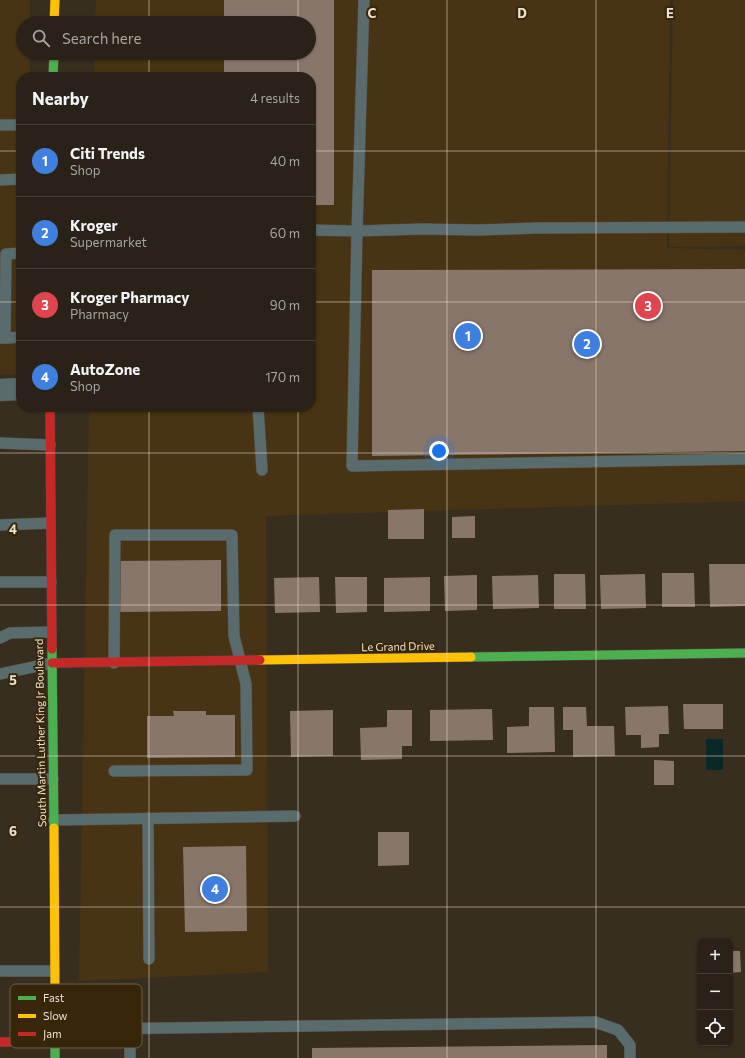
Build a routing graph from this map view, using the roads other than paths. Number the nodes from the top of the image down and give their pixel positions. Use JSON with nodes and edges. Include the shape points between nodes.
{"nodes":[{"id":1,"x":55,"y":0,"type":"edge"},
{"id":2,"x":364,"y":0,"type":"edge"},
{"id":3,"x":54,"y":16,"type":"edge"},
{"id":4,"x":54,"y":60,"type":"edge"},
{"id":5,"x":53,"y":72,"type":"edge"},
{"id":6,"x":0,"y":125,"type":"edge"},
{"id":7,"x":16,"y":125,"type":"edge"},
{"id":8,"x":16,"y":179,"type":"edge"},
{"id":9,"x":0,"y":180,"type":"edge"},
{"id":10,"x":745,"y":227,"type":"edge"},
{"id":11,"x":316,"y":230,"type":"edge"},
{"id":12,"x":357,"y":231,"type":"junction"},
{"id":13,"x":16,"y":253,"type":"edge"},
{"id":14,"x":16,"y":337,"type":"edge"},
{"id":15,"x":2,"y":338,"type":"edge"},
{"id":16,"x":16,"y":389,"type":"edge"},
{"id":17,"x":0,"y":390,"type":"edge"},
{"id":18,"x":50,"y":412,"type":"edge"},
{"id":19,"x":258,"y":412,"type":"edge"},
{"id":20,"x":0,"y":443,"type":"edge"},
{"id":21,"x":50,"y":445,"type":"junction"},
{"id":22,"x":745,"y":459,"type":"edge"},
{"id":23,"x":262,"y":470,"type":"dead end"},
{"id":24,"x":50,"y":523,"type":"junction"},
{"id":25,"x":0,"y":525,"type":"edge"},
{"id":26,"x":0,"y":582,"type":"edge"},
{"id":27,"x":51,"y":582,"type":"junction"},
{"id":28,"x":51,"y":632,"type":"junction"},
{"id":29,"x":0,"y":638,"type":"edge"},
{"id":30,"x":745,"y":653,"type":"edge"},
{"id":31,"x":240,"y":661,"type":"junction"},
{"id":32,"x":52,"y":663,"type":"junction"},
{"id":33,"x":114,"y":663,"type":"junction"},
{"id":34,"x":0,"y":674,"type":"edge"},
{"id":35,"x":114,"y":771,"type":"dead end"},
{"id":36,"x":53,"y":778,"type":"junction"},
{"id":37,"x":0,"y":779,"type":"edge"},
{"id":38,"x":295,"y":816,"type":"dead end"},
{"id":39,"x":148,"y":818,"type":"junction"},
{"id":40,"x":54,"y":820,"type":"junction"},
{"id":41,"x":149,"y":959,"type":"dead end"},
{"id":42,"x":0,"y":971,"type":"edge"},
{"id":43,"x":54,"y":971,"type":"junction"},
{"id":44,"x":54,"y":984,"type":"edge"},
{"id":45,"x":142,"y":1028,"type":"edge"},
{"id":46,"x":630,"y":1058,"type":"edge"}],
"edges":[{"from":1,"to":3,"type":"street"},
{"from":2,"to":12,"type":"lane"},
{"from":4,"to":5,"type":"street"},
{"from":6,"to":7,"type":"lane"},
{"from":8,"to":9,"type":"lane"},
{"from":10,"to":12,"type":"lane","via":[[478,230],[421,228]]},
{"from":11,"to":12,"type":"lane"},
{"from":12,"to":22,"type":"lane","via":[[352,466]]},
{"from":13,"to":15,"type":"lane","via":[[6,254]]},
{"from":14,"to":15,"type":"lane"},
{"from":16,"to":17,"type":"street"},
{"from":18,"to":21,"type":"street","name":"South Martin Luther King Jr Boulevard"},
{"from":19,"to":23,"type":"lane"},
{"from":20,"to":21,"type":"lane"},
{"from":21,"to":24,"type":"street","name":"South Martin Luther King Jr Boulevard"},
{"from":24,"to":25,"type":"lane"},
{"from":24,"to":27,"type":"street","name":"South Martin Luther King Jr Boulevard"},
{"from":26,"to":27,"type":"lane"},
{"from":27,"to":28,"type":"street","name":"South Martin Luther King Jr Boulevard"},
{"from":28,"to":29,"type":"lane","via":[[10,633]]},
{"from":28,"to":32,"type":"street","name":"South Martin Luther King Jr Boulevard"},
{"from":30,"to":31,"type":"street","name":"Le Grand Drive"},
{"from":31,"to":33,"type":"street","name":"Le Grand Drive"},
{"from":31,"to":33,"type":"lane","via":[[234,636],[232,535],[115,535]]},
{"from":31,"to":35,"type":"lane","via":[[246,684],[247,770]]},
{"from":32,"to":33,"type":"street","name":"Le Grand Drive"},
{"from":32,"to":34,"type":"lane"},
{"from":32,"to":36,"type":"street","name":"South Martin Luther King Jr Boulevard"},
{"from":36,"to":37,"type":"lane"},
{"from":36,"to":40,"type":"street","name":"South Martin Luther King Jr Boulevard"},
{"from":38,"to":39,"type":"lane"},
{"from":39,"to":40,"type":"lane"},
{"from":39,"to":41,"type":"lane"},
{"from":40,"to":43,"type":"street","name":"South Martin Luther King Jr Boulevard"},
{"from":42,"to":43,"type":"lane"},
{"from":43,"to":44,"type":"street","name":"South Martin Luther King Jr Boulevard"},
{"from":45,"to":46,"type":"lane","via":[[595,1022],[618,1030],[630,1045]]}]}
